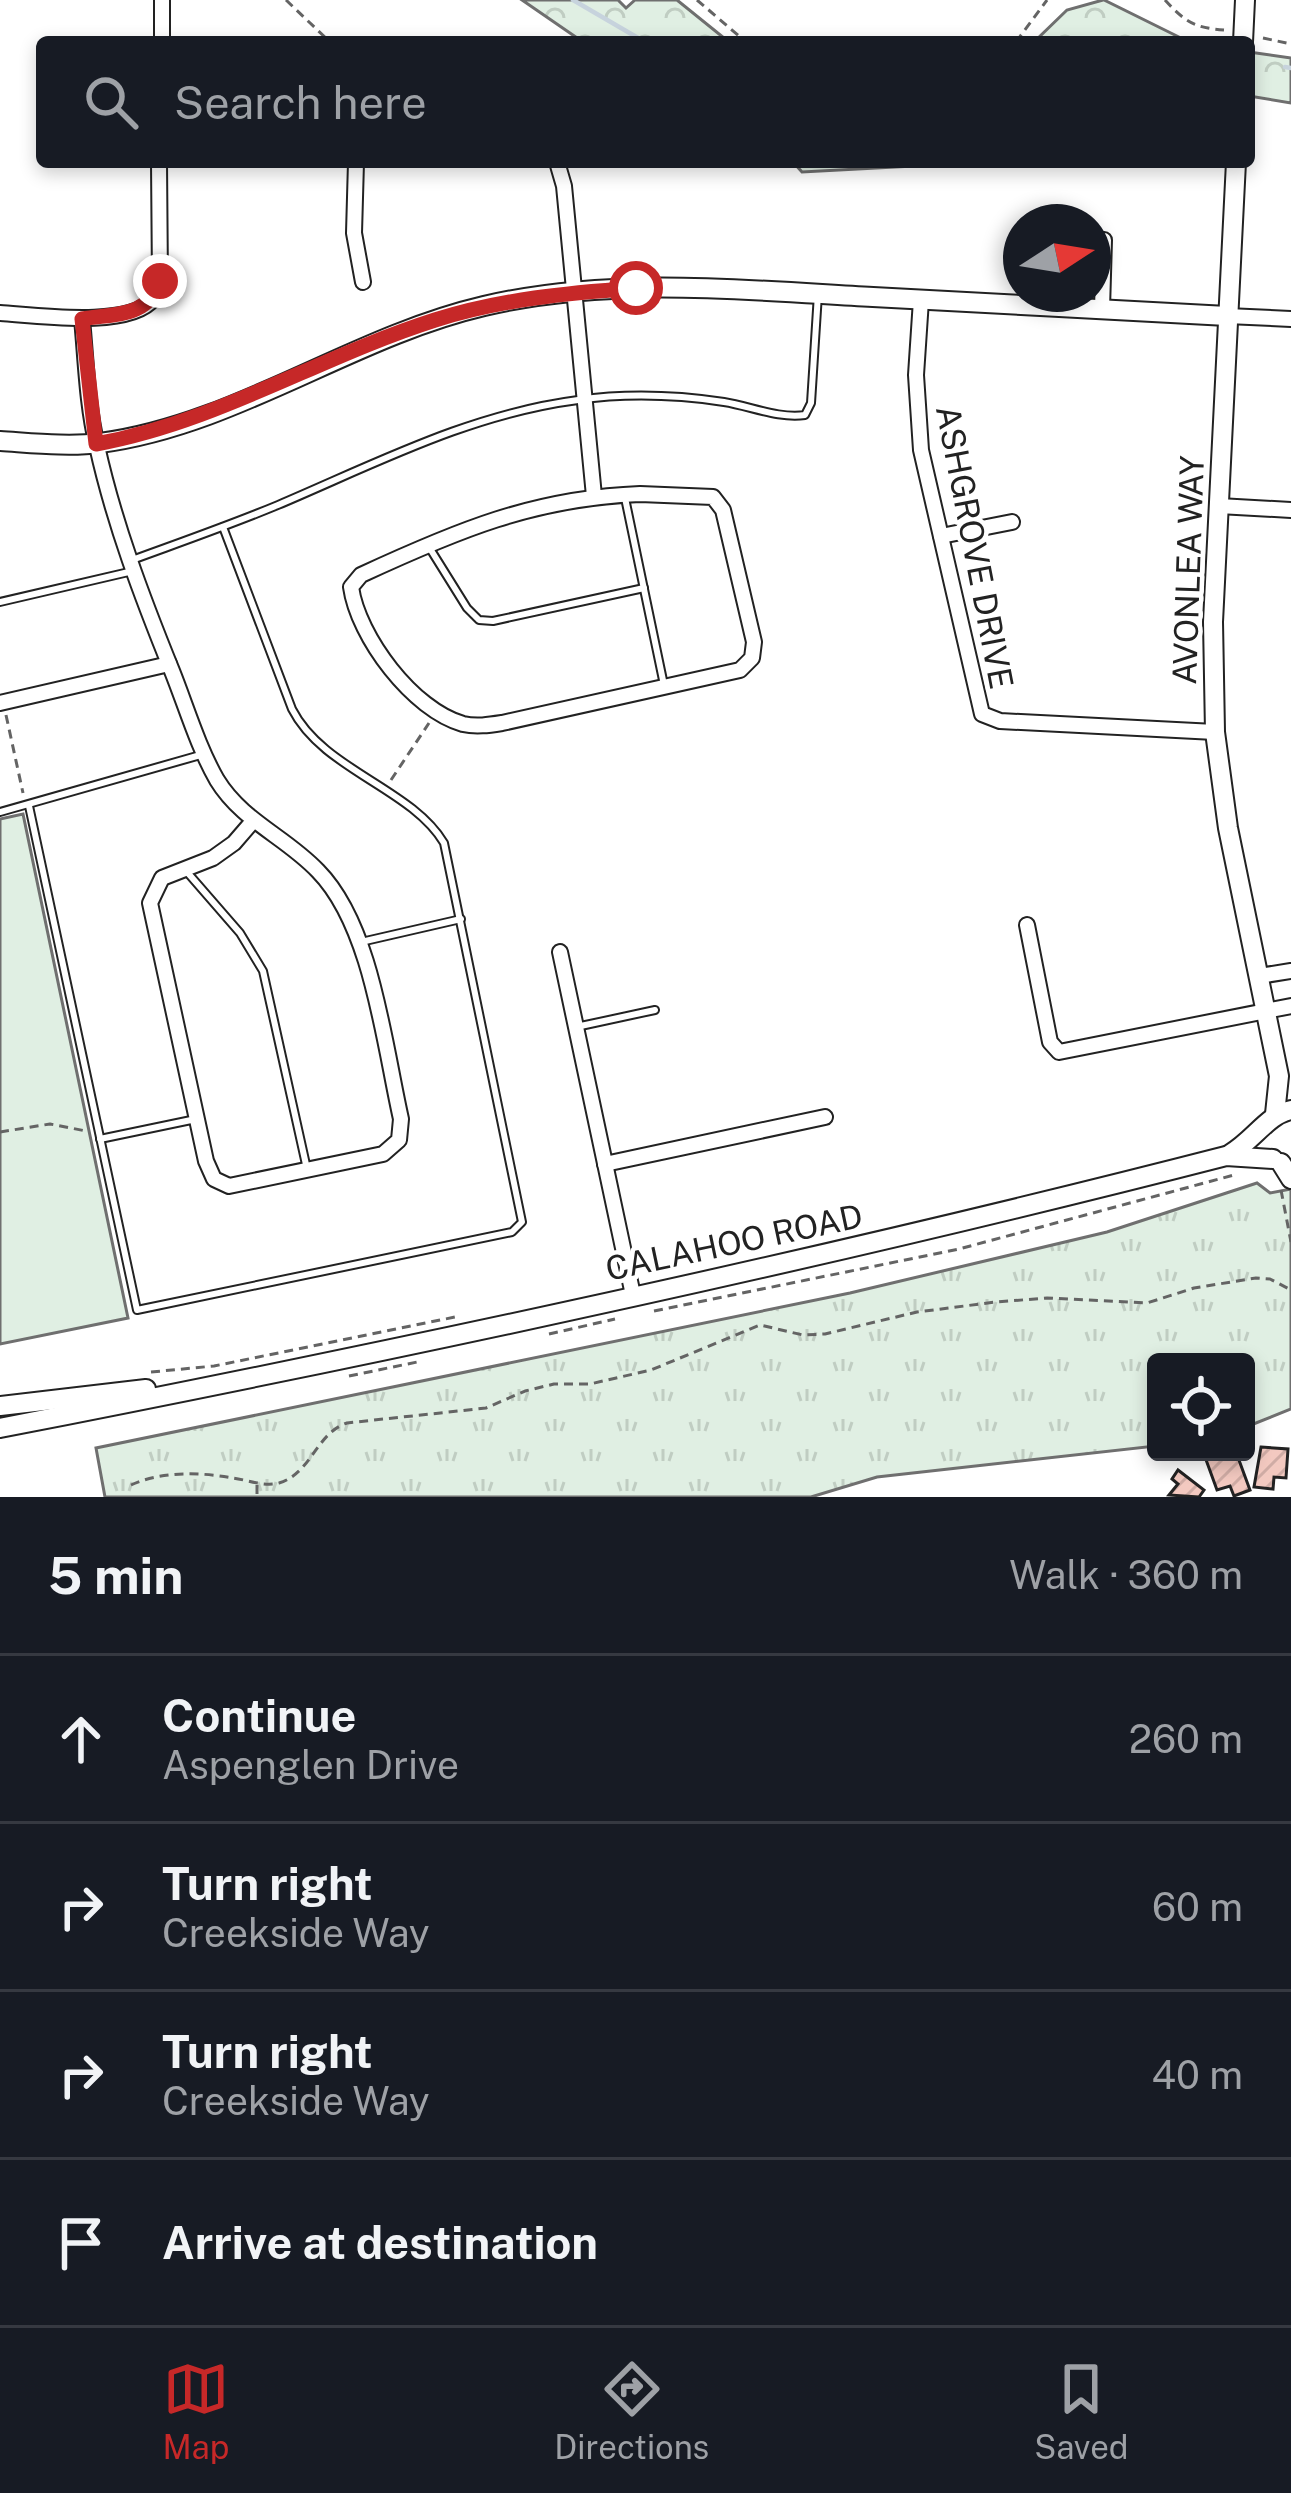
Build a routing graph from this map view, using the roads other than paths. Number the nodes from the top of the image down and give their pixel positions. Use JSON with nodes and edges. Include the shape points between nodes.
{"nodes":[{"id":1,"x":163,"y":0,"type":"edge"},
{"id":2,"x":1245,"y":0,"type":"edge"},
{"id":3,"x":162,"y":36,"type":"edge"},
{"id":4,"x":1243,"y":36,"type":"edge"},
{"id":5,"x":159,"y":168,"type":"edge"},
{"id":6,"x":356,"y":168,"type":"edge"},
{"id":7,"x":558,"y":168,"type":"edge"},
{"id":8,"x":1236,"y":168,"type":"edge"},
{"id":9,"x":363,"y":283,"type":"dead end"},
{"id":10,"x":572,"y":293,"type":"junction"},
{"id":11,"x":818,"y":294,"type":"junction"},
{"id":12,"x":920,"y":300,"type":"junction"},
{"id":13,"x":1003,"y":304,"type":"edge"},
{"id":14,"x":1111,"y":310,"type":"edge"},
{"id":15,"x":0,"y":313,"type":"edge"},
{"id":16,"x":1227,"y":316,"type":"junction"},
{"id":17,"x":82,"y":319,"type":"junction"},
{"id":18,"x":1291,"y":319,"type":"edge"},
{"id":19,"x":584,"y":399,"type":"junction"},
{"id":20,"x":0,"y":441,"type":"edge"},
{"id":21,"x":96,"y":444,"type":"junction"},
{"id":22,"x":624,"y":495,"type":"junction"},
{"id":23,"x":594,"y":496,"type":"junction"},
{"id":24,"x":1219,"y":506,"type":"junction"},
{"id":25,"x":1291,"y":510,"type":"edge"},
{"id":26,"x":1012,"y":522,"type":"dead end"},
{"id":27,"x":223,"y":527,"type":"junction"},
{"id":28,"x":941,"y":536,"type":"junction"},
{"id":29,"x":427,"y":544,"type":"junction"},
{"id":30,"x":131,"y":566,"type":"junction"},
{"id":31,"x":644,"y":588,"type":"junction"},
{"id":32,"x":0,"y":602,"type":"edge"},
{"id":33,"x":169,"y":664,"type":"junction"},
{"id":34,"x":665,"y":688,"type":"junction"},
{"id":35,"x":2,"y":702,"type":"edge"},
{"id":36,"x":1214,"y":732,"type":"junction"},
{"id":37,"x":205,"y":754,"type":"junction"},
{"id":38,"x":29,"y":806,"type":"junction"},
{"id":39,"x":0,"y":812,"type":"edge"},
{"id":40,"x":253,"y":821,"type":"junction"},
{"id":41,"x":184,"y":869,"type":"junction"},
{"id":42,"x":461,"y":919,"type":"junction"},
{"id":43,"x":1027,"y":925,"type":"dead end"},
{"id":44,"x":361,"y":943,"type":"junction"},
{"id":45,"x":560,"y":952,"type":"dead end"},
{"id":46,"x":1291,"y":971,"type":"edge"},
{"id":47,"x":1259,"y":976,"type":"junction"},
{"id":48,"x":1291,"y":1006,"type":"edge"},
{"id":49,"x":1266,"y":1009,"type":"junction"},
{"id":50,"x":655,"y":1010,"type":"dead end"},
{"id":51,"x":576,"y":1027,"type":"junction"},
{"id":52,"x":1280,"y":1076,"type":"junction"},
{"id":53,"x":1291,"y":1097,"type":"edge"},
{"id":54,"x":825,"y":1117,"type":"dead end"},
{"id":55,"x":1277,"y":1117,"type":"edge"},
{"id":56,"x":196,"y":1118,"type":"junction"},
{"id":57,"x":99,"y":1135,"type":"junction"},
{"id":58,"x":1226,"y":1156,"type":"junction"},
{"id":59,"x":605,"y":1164,"type":"junction"},
{"id":60,"x":1282,"y":1168,"type":"edge"},
{"id":61,"x":308,"y":1170,"type":"junction"},
{"id":62,"x":633,"y":1295,"type":"junction"},
{"id":63,"x":252,"y":1376,"type":"junction"},
{"id":64,"x":0,"y":1406,"type":"edge"},
{"id":65,"x":0,"y":1428,"type":"edge"}],
"edges":[{"from":1,"to":3,"type":"street"},
{"from":2,"to":4,"type":"street"},
{"from":5,"to":17,"type":"street","via":[[154,298],[140,310]]},
{"from":6,"to":9,"type":"street"},
{"from":7,"to":10,"type":"street"},
{"from":8,"to":16,"type":"street","name":"AVONLEA WAY"},
{"from":10,"to":11,"type":"street"},
{"from":10,"to":19,"type":"street"},
{"from":10,"to":21,"type":"street","via":[[431,321],[182,424]]},
{"from":11,"to":12,"type":"street"},
{"from":11,"to":19,"type":"lane","via":[[805,415],[667,396]]},
{"from":12,"to":13,"type":"street"},
{"from":12,"to":28,"type":"street","name":"ASHGROVE DRIVE","via":[[921,450]]},
{"from":14,"to":16,"type":"street"},
{"from":15,"to":17,"type":"street"},
{"from":16,"to":18,"type":"street"},
{"from":16,"to":24,"type":"street","name":"AVONLEA WAY"},
{"from":17,"to":21,"type":"street"},
{"from":19,"to":23,"type":"street"},
{"from":19,"to":27,"type":"lane","via":[[456,428]]},
{"from":20,"to":21,"type":"street"},
{"from":21,"to":30,"type":"street"},
{"from":22,"to":23,"type":"street"},
{"from":22,"to":31,"type":"lane"},
{"from":22,"to":34,"type":"street","via":[[718,502],[754,642],[740,670]]},
{"from":23,"to":29,"type":"street","via":[[502,514]]},
{"from":24,"to":25,"type":"street"},
{"from":24,"to":36,"type":"street","name":"AVONLEA WAY"},
{"from":26,"to":28,"type":"street"},
{"from":27,"to":30,"type":"lane"},
{"from":27,"to":42,"type":"lane","via":[[298,721],[440,837]]},
{"from":28,"to":36,"type":"street","name":"ASHGROVE DRIVE","via":[[982,714]]},
{"from":29,"to":31,"type":"lane","via":[[467,608],[486,621]]},
{"from":29,"to":34,"type":"street","via":[[361,575],[351,594],[388,667],[448,718],[502,723]]},
{"from":30,"to":32,"type":"lane"},
{"from":30,"to":33,"type":"street"},
{"from":31,"to":34,"type":"lane"},
{"from":33,"to":35,"type":"street"},
{"from":33,"to":37,"type":"street"},
{"from":36,"to":47,"type":"street","name":"AVONLEA WAY"},
{"from":37,"to":38,"type":"lane"},
{"from":37,"to":40,"type":"street"},
{"from":38,"to":39,"type":"lane"},
{"from":38,"to":57,"type":"lane"},
{"from":40,"to":41,"type":"street","via":[[224,851]]},
{"from":40,"to":44,"type":"street","via":[[317,869]]},
{"from":41,"to":56,"type":"street","via":[[162,878],[150,903]]},
{"from":41,"to":61,"type":"lane","via":[[263,971]]},
{"from":42,"to":44,"type":"lane"},
{"from":42,"to":57,"type":"lane","via":[[522,1222],[512,1232],[137,1310]]},
{"from":43,"to":49,"type":"street","via":[[1050,1042],[1059,1052]]},
{"from":44,"to":61,"type":"street","via":[[401,1130],[383,1154]]},
{"from":45,"to":51,"type":"street"},
{"from":46,"to":47,"type":"street"},
{"from":47,"to":49,"type":"street","name":"AVONLEA WAY"},
{"from":48,"to":49,"type":"street"},
{"from":49,"to":52,"type":"street","name":"AVONLEA WAY"},
{"from":50,"to":51,"type":"lane"},
{"from":51,"to":59,"type":"street"},
{"from":52,"to":53,"type":"street","name":"AVONLEA WAY"},
{"from":52,"to":55,"type":"street","name":"AVONLEA WAY"},
{"from":54,"to":59,"type":"street"},
{"from":55,"to":58,"type":"street","name":"CALAHOO ROAD"},
{"from":55,"to":60,"type":"street","via":[[1264,1144]]},
{"from":56,"to":57,"type":"lane"},
{"from":56,"to":61,"type":"street","via":[[209,1172],[221,1184]]},
{"from":58,"to":60,"type":"street","name":"CALAHOO ROAD"},
{"from":58,"to":62,"type":"street","name":"CALAHOO ROAD"},
{"from":59,"to":62,"type":"street"},
{"from":62,"to":63,"type":"street","name":"CALAHOO ROAD"},
{"from":63,"to":64,"type":"street","name":"CALAHOO ROAD"},
{"from":63,"to":65,"type":"street","name":"CALAHOO ROAD"}]}
